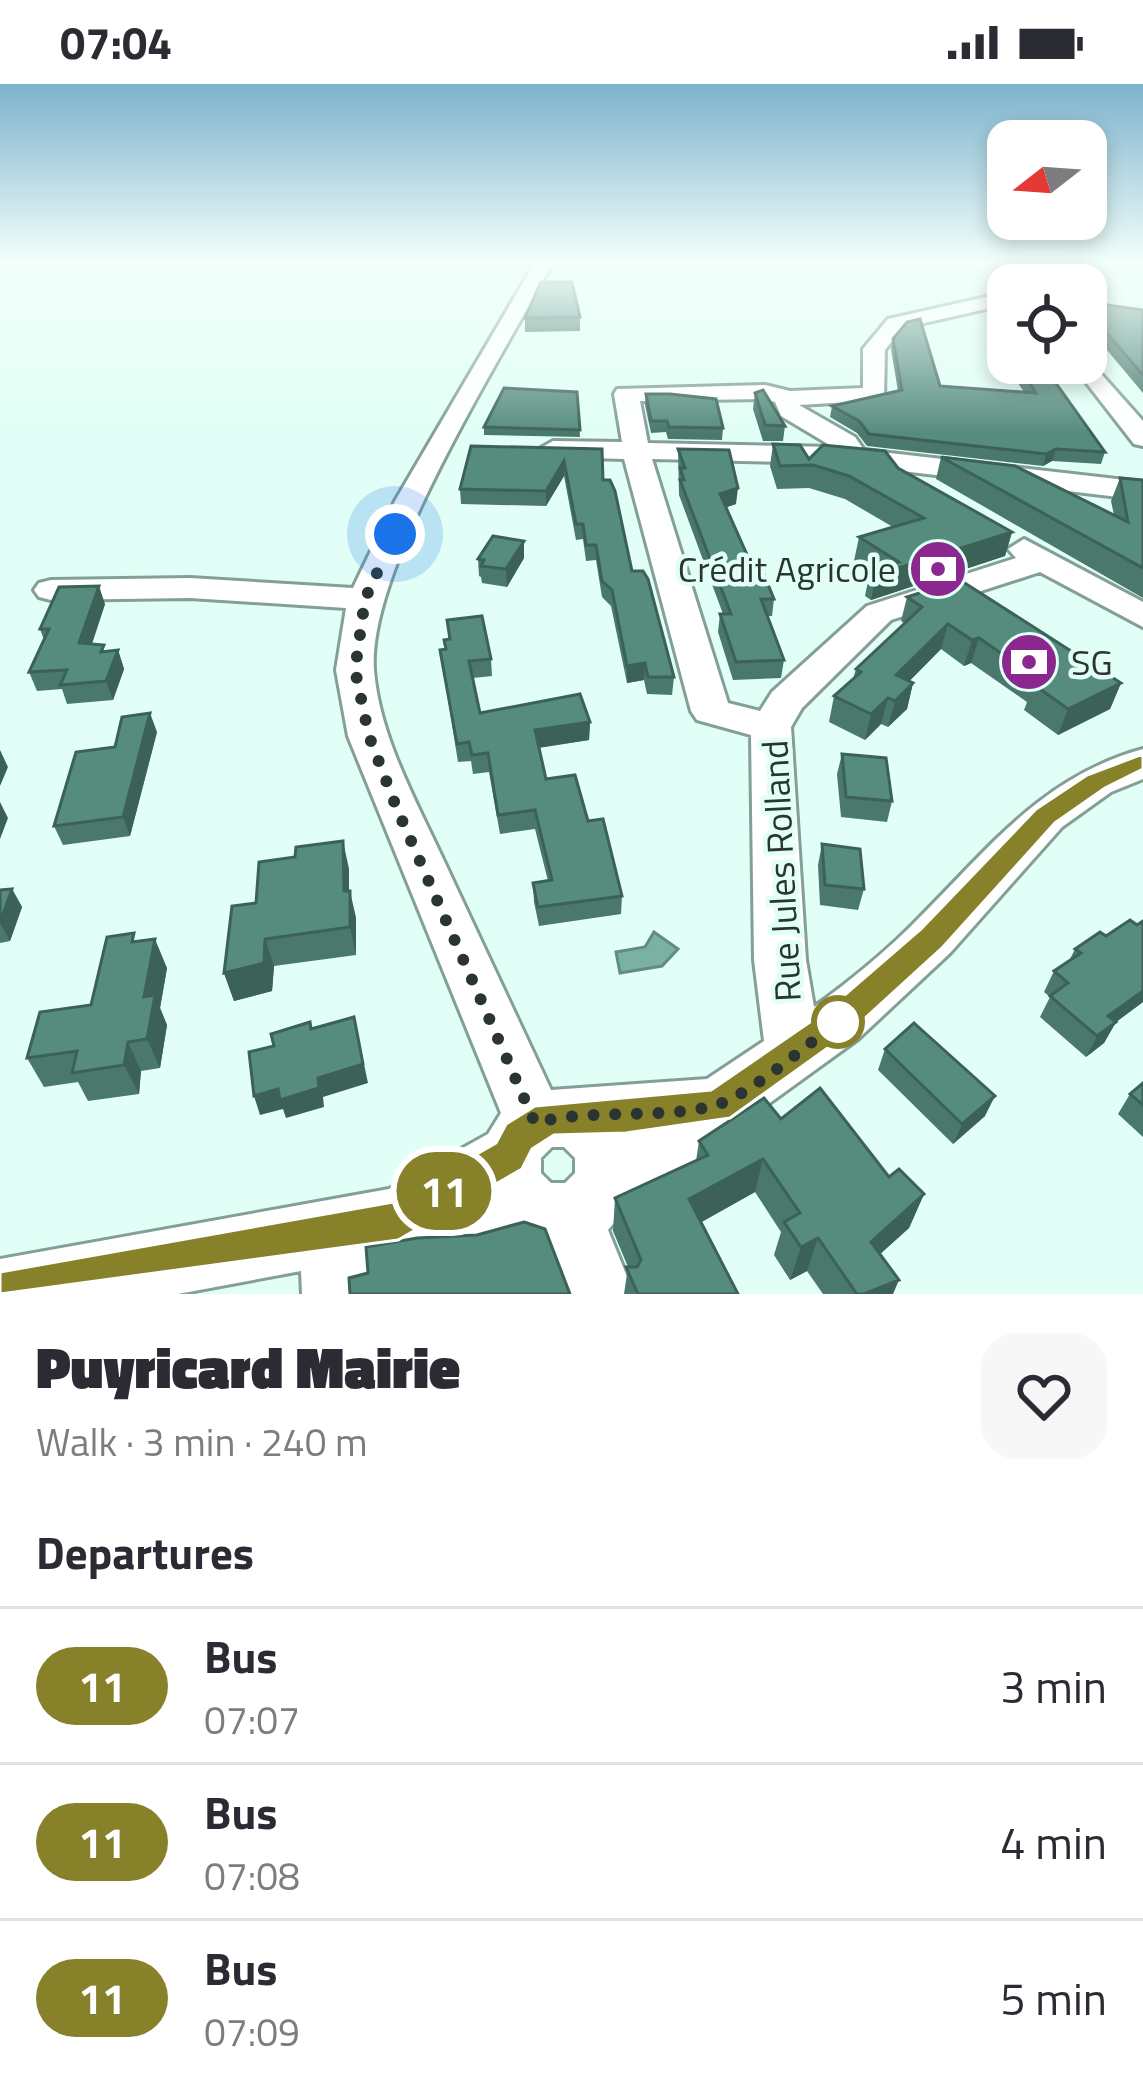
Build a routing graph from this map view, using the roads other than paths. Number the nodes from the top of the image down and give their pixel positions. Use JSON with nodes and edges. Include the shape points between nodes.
{"nodes":[{"id":1,"x":517,"y":320,"type":"edge"},
{"id":2,"x":906,"y":320,"type":"edge"},
{"id":3,"x":1099,"y":384,"type":"edge"},
{"id":4,"x":790,"y":398,"type":"junction"},
{"id":5,"x":1143,"y":438,"type":"edge"},
{"id":6,"x":523,"y":448,"type":"edge"},
{"id":7,"x":636,"y":450,"type":"junction"},
{"id":8,"x":854,"y":457,"type":"junction"},
{"id":9,"x":892,"y":461,"type":"junction"},
{"id":10,"x":1143,"y":491,"type":"edge"},
{"id":11,"x":944,"y":503,"type":"edge"},
{"id":12,"x":1003,"y":537,"type":"edge"},
{"id":13,"x":1043,"y":560,"type":"junction"},
{"id":14,"x":51,"y":590,"type":"dead end"},
{"id":15,"x":365,"y":599,"type":"junction"},
{"id":16,"x":1143,"y":616,"type":"edge"},
{"id":17,"x":772,"y":727,"type":"junction"},
{"id":18,"x":1143,"y":763,"type":"edge"},
{"id":19,"x":794,"y":1055,"type":"junction"},
{"id":20,"x":553,"y":1168,"type":"junction"},
{"id":21,"x":334,"y":1265,"type":"edge"},
{"id":22,"x":0,"y":1293,"type":"edge"},
{"id":23,"x":600,"y":1294,"type":"edge"}],
"edges":[{"from":1,"to":15,"type":"street","via":[[459,447]]},
{"from":2,"to":4,"type":"street","via":[[874,349],[874,394]]},
{"from":3,"to":5,"type":"street"},
{"from":4,"to":7,"type":"street","via":[[633,391],[626,394]]},
{"from":4,"to":8,"type":"street","via":[[790,411],[846,443]]},
{"from":6,"to":7,"type":"street"},
{"from":7,"to":8,"type":"street"},
{"from":7,"to":17,"type":"street","via":[[711,711]]},
{"from":8,"to":9,"type":"street"},
{"from":9,"to":10,"type":"street"},
{"from":9,"to":11,"type":"street","via":[[904,481]]},
{"from":12,"to":13,"type":"street"},
{"from":13,"to":16,"type":"street"},
{"from":13,"to":17,"type":"street","name":"Rue Jules Rolland","via":[[879,613],[786,701]]},
{"from":14,"to":15,"type":"street"},
{"from":15,"to":20,"type":"street","via":[[355,670],[369,736]]},
{"from":17,"to":19,"type":"street","name":"Rue Jules Rolland","via":[[780,960]]},
{"from":18,"to":19,"type":"street","via":[[1046,816],[932,938]]},
{"from":19,"to":20,"type":"street","via":[[659,1157]]},
{"from":20,"to":21,"type":"street","via":[[463,1219],[398,1220]]},
{"from":20,"to":23,"type":"street"},
{"from":21,"to":22,"type":"street"}]}
